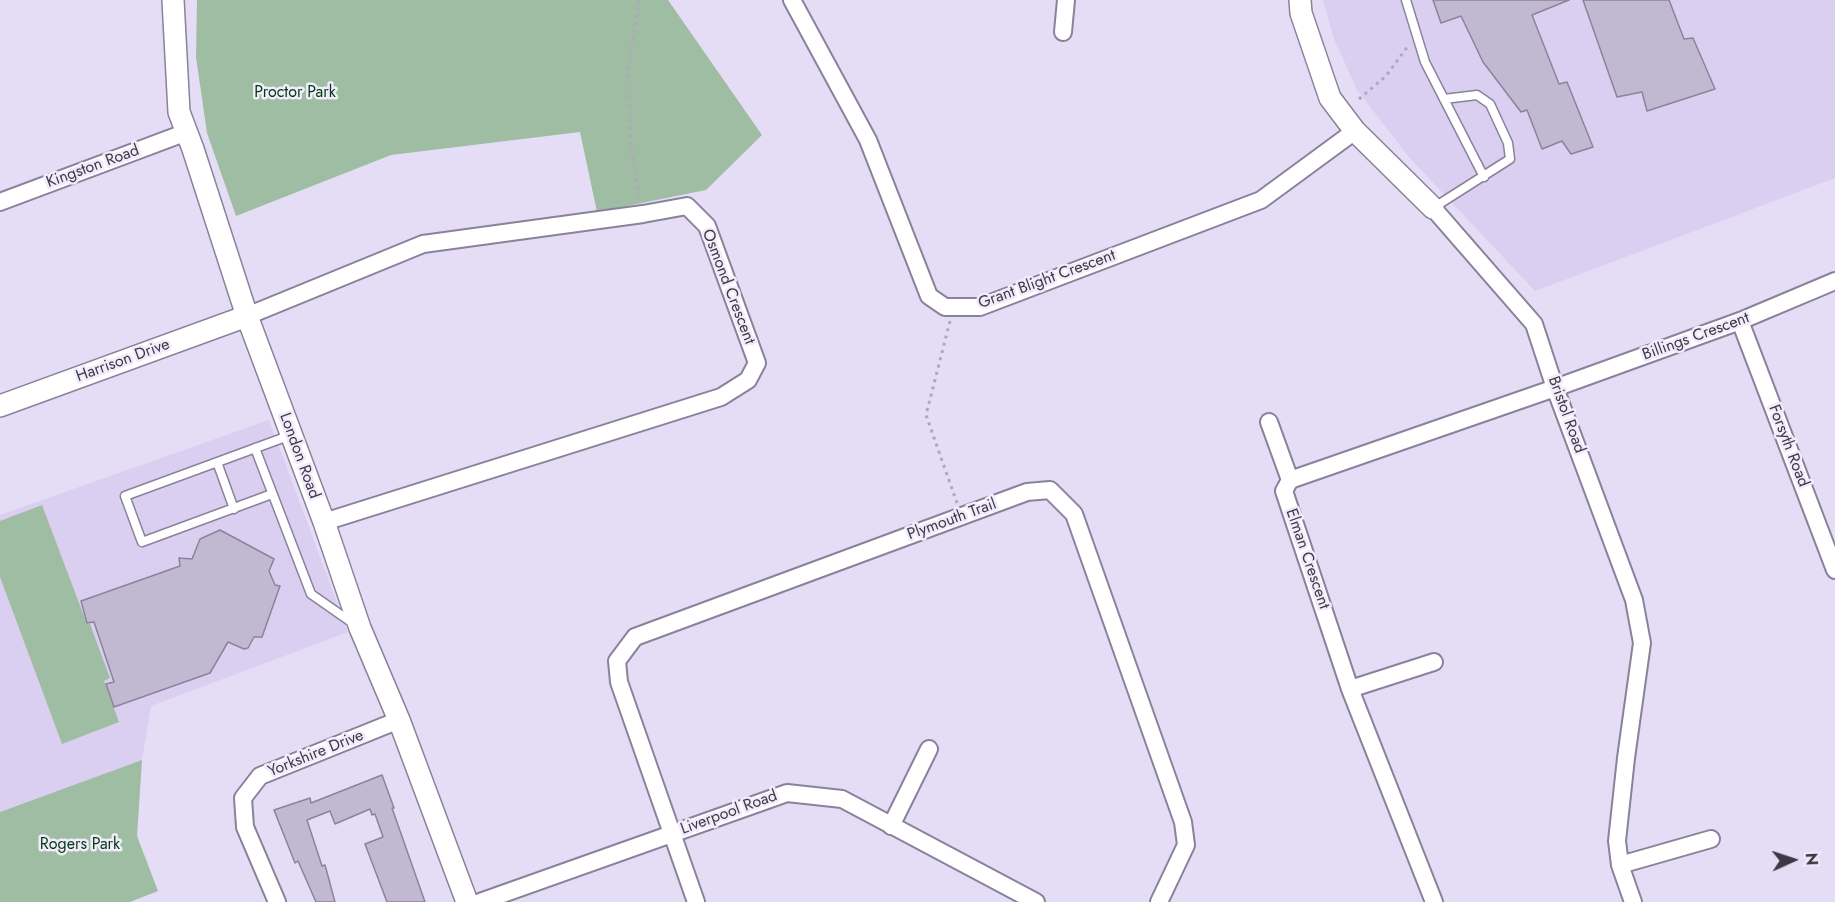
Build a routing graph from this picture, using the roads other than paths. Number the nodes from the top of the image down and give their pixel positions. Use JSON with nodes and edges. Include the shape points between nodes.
{"nodes":[{"id":1,"x":173,"y":0,"type":"edge"},
{"id":2,"x":792,"y":0,"type":"edge"},
{"id":3,"x":1066,"y":0,"type":"edge"},
{"id":4,"x":1300,"y":0,"type":"edge"},
{"id":5,"x":1406,"y":0,"type":"edge"},
{"id":6,"x":1063,"y":32,"type":"dead end"},
{"id":7,"x":1444,"y":99,"type":"junction"},
{"id":8,"x":187,"y":132,"type":"junction"},
{"id":9,"x":1355,"y":132,"type":"junction"},
{"id":10,"x":1484,"y":177,"type":"junction"},
{"id":11,"x":0,"y":202,"type":"edge"},
{"id":12,"x":1433,"y":208,"type":"junction"},
{"id":13,"x":1835,"y":281,"type":"edge"},
{"id":14,"x":247,"y":316,"type":"junction"},
{"id":15,"x":1740,"y":321,"type":"junction"},
{"id":16,"x":1556,"y":388,"type":"junction"},
{"id":17,"x":0,"y":406,"type":"edge"},
{"id":18,"x":1269,"y":422,"type":"dead end"},
{"id":19,"x":292,"y":435,"type":"junction"},
{"id":20,"x":255,"y":448,"type":"junction"},
{"id":21,"x":217,"y":462,"type":"junction"},
{"id":22,"x":1290,"y":480,"type":"junction"},
{"id":23,"x":272,"y":494,"type":"junction"},
{"id":24,"x":234,"y":509,"type":"junction"},
{"id":25,"x":324,"y":522,"type":"junction"},
{"id":26,"x":1835,"y":570,"type":"edge"},
{"id":27,"x":360,"y":628,"type":"junction"},
{"id":28,"x":1434,"y":662,"type":"dead end"},
{"id":29,"x":1350,"y":689,"type":"junction"},
{"id":30,"x":399,"y":720,"type":"junction"},
{"id":31,"x":928,"y":748,"type":"dead end"},
{"id":32,"x":891,"y":826,"type":"junction"},
{"id":33,"x":673,"y":833,"type":"junction"},
{"id":34,"x":1711,"y":839,"type":"dead end"},
{"id":35,"x":1620,"y":865,"type":"junction"},
{"id":36,"x":277,"y":902,"type":"edge"},
{"id":37,"x":466,"y":902,"type":"edge"},
{"id":38,"x":480,"y":902,"type":"edge"},
{"id":39,"x":696,"y":902,"type":"edge"},
{"id":40,"x":1036,"y":902,"type":"edge"},
{"id":41,"x":1159,"y":902,"type":"edge"},
{"id":42,"x":1434,"y":902,"type":"edge"},
{"id":43,"x":1633,"y":902,"type":"edge"}],
"edges":[{"from":1,"to":8,"type":"street","name":"London Road","via":[[179,112]]},
{"from":2,"to":9,"type":"street","name":"Grant Blight Crescent","via":[[868,140],[929,296],[945,307],[980,307],[1261,200]]},
{"from":3,"to":6,"type":"street"},
{"from":4,"to":9,"type":"street","name":"Bristol Road","via":[[1330,98]]},
{"from":5,"to":7,"type":"lane","via":[[1425,62]]},
{"from":7,"to":10,"type":"lane"},
{"from":7,"to":10,"type":"lane","via":[[1476,95],[1490,104],[1508,143],[1510,159]]},
{"from":8,"to":11,"type":"street","name":"Kingston Road"},
{"from":8,"to":14,"type":"street","name":"London Road"},
{"from":9,"to":12,"type":"street","name":"Bristol Road"},
{"from":10,"to":12,"type":"lane"},
{"from":12,"to":16,"type":"street","name":"Bristol Road","via":[[1534,324]]},
{"from":13,"to":15,"type":"street","name":"Billings Crescent"},
{"from":14,"to":17,"type":"street","name":"Harrison Drive"},
{"from":14,"to":19,"type":"street","name":"London Road"},
{"from":14,"to":25,"type":"street","name":"Osmond Crescent","via":[[423,244],[687,206],[707,226],[757,363],[748,380],[721,397]]},
{"from":15,"to":16,"type":"street","name":"Billings Crescent"},
{"from":15,"to":26,"type":"street","name":"Forsyth Road"},
{"from":16,"to":22,"type":"street"},
{"from":16,"to":35,"type":"street","name":"Bristol Road","via":[[1634,600],[1642,643],[1619,820]]},
{"from":18,"to":22,"type":"street"},
{"from":19,"to":20,"type":"lane"},
{"from":19,"to":25,"type":"street","name":"London Road"},
{"from":20,"to":21,"type":"lane"},
{"from":20,"to":23,"type":"lane"},
{"from":21,"to":24,"type":"lane"},
{"from":21,"to":24,"type":"lane","via":[[125,496],[142,542]]},
{"from":22,"to":29,"type":"street","name":"Elman Crescent","via":[[1284,491]]},
{"from":23,"to":24,"type":"lane"},
{"from":23,"to":27,"type":"lane","via":[[311,594]]},
{"from":25,"to":27,"type":"street","name":"London Road"},
{"from":27,"to":30,"type":"street","name":"London Road"},
{"from":28,"to":29,"type":"street"},
{"from":29,"to":42,"type":"street","name":"Elman Crescent"},
{"from":30,"to":36,"type":"street","name":"Yorkshire Drive","via":[[261,776],[243,798],[245,827]]},
{"from":30,"to":37,"type":"street","name":"London Road"},
{"from":31,"to":32,"type":"street"},
{"from":32,"to":33,"type":"street","name":"Liverpool Road","via":[[842,799],[787,792]]},
{"from":32,"to":40,"type":"street","name":"Liverpool Road"},
{"from":33,"to":38,"type":"street","name":"Liverpool Road"},
{"from":33,"to":39,"type":"street","name":"Plymouth Trail"},
{"from":33,"to":41,"type":"street","name":"Plymouth Trail","via":[[619,682],[617,661],[635,637],[1027,492],[1050,490],[1074,514],[1183,822],[1186,845]]},
{"from":34,"to":35,"type":"street"},
{"from":35,"to":43,"type":"street","name":"Bristol Road"}]}
